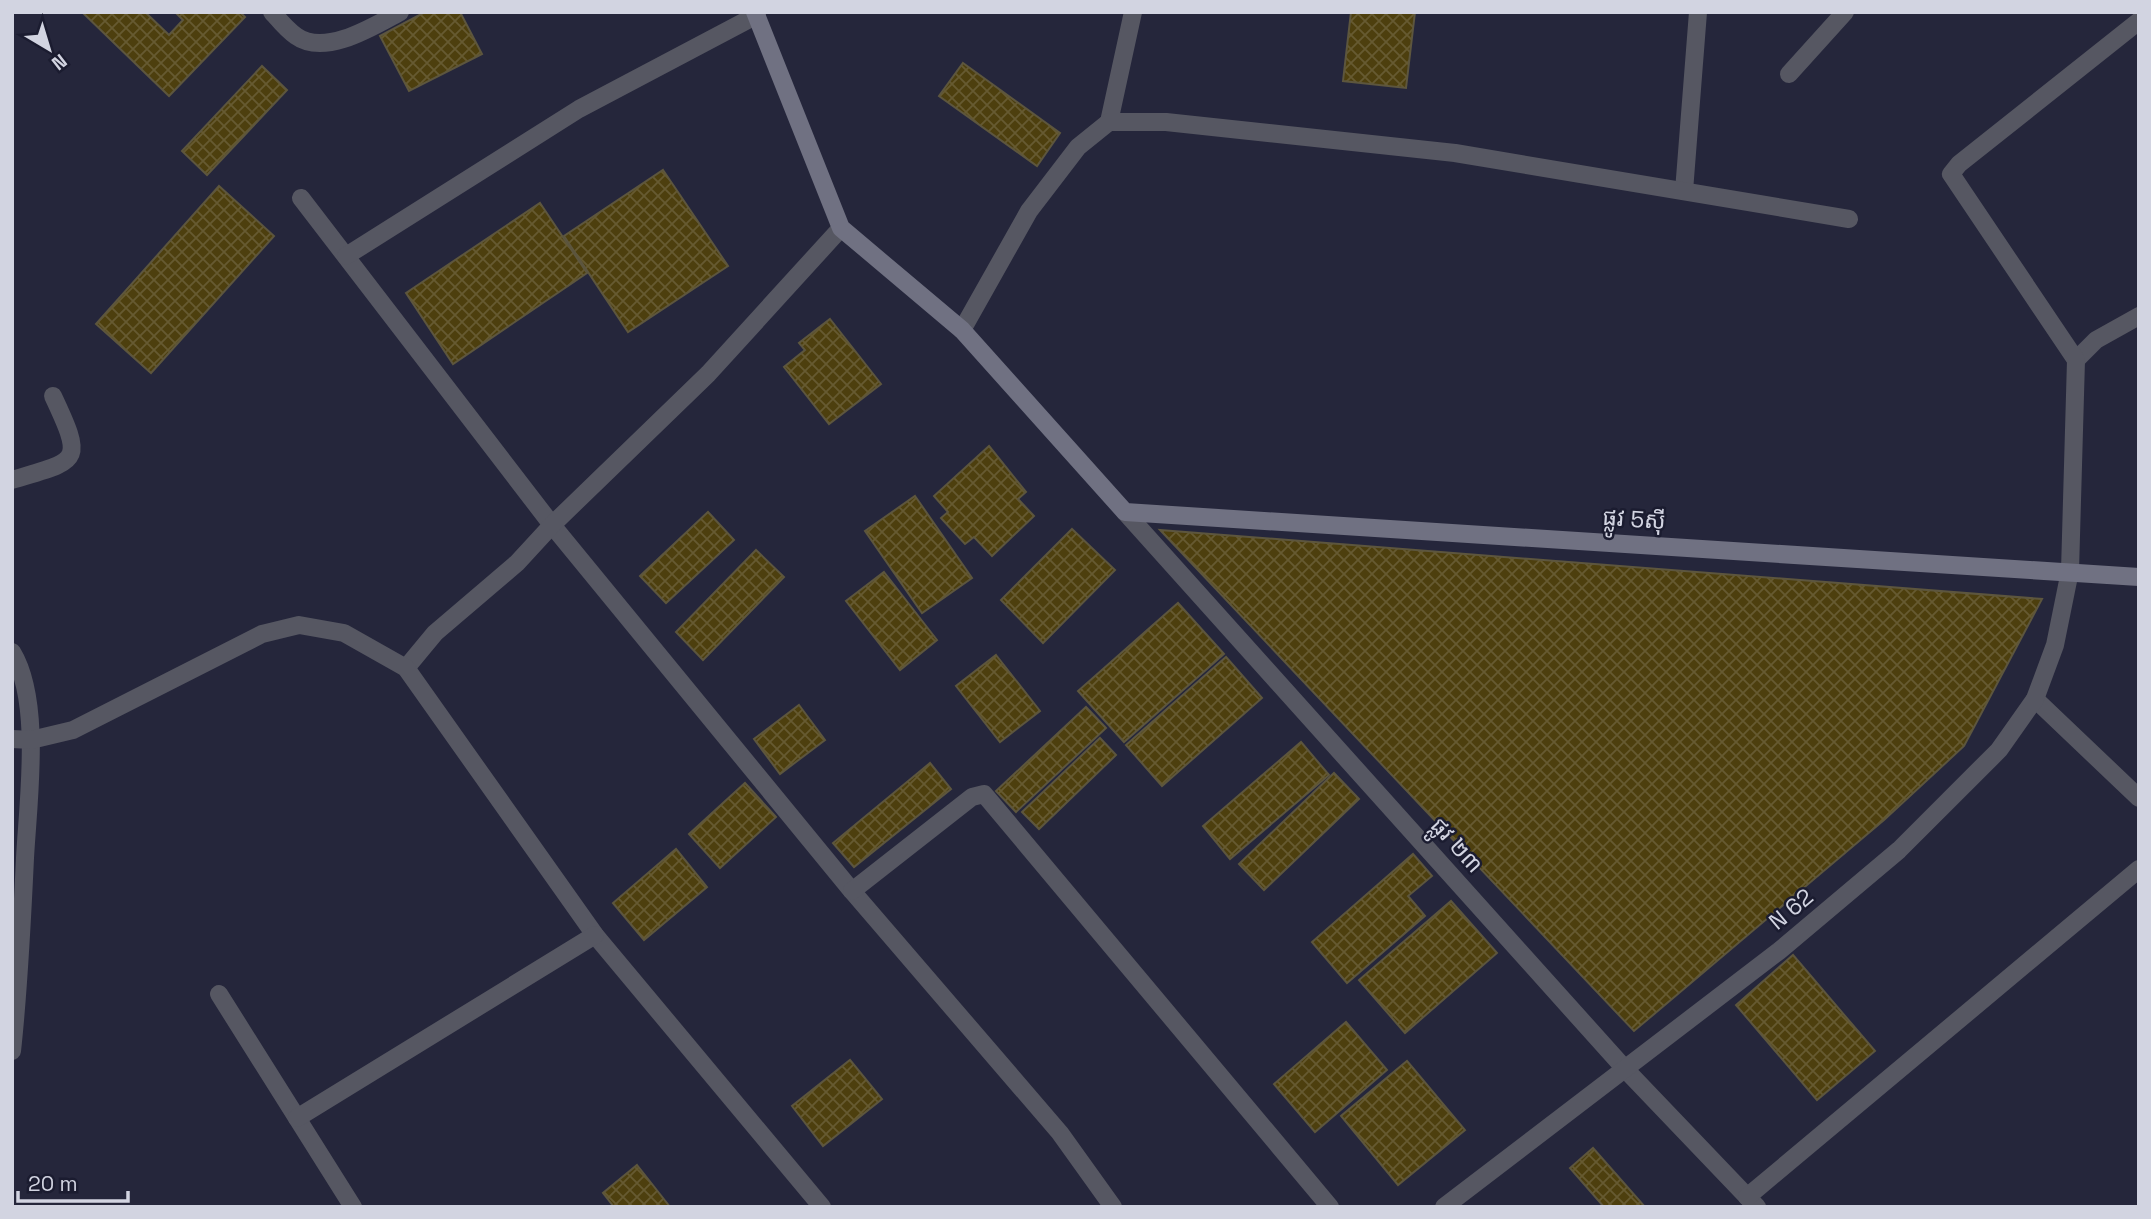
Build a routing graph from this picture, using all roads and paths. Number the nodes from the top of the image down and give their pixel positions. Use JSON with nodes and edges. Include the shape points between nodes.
{"nodes":[{"id":1,"x":272,"y":12,"type":"edge"},
{"id":2,"x":400,"y":12,"type":"edge"},
{"id":3,"x":1133,"y":12,"type":"edge"},
{"id":4,"x":1698,"y":12,"type":"edge"},
{"id":5,"x":1845,"y":12,"type":"edge"},
{"id":6,"x":756,"y":14,"type":"edge"},
{"id":7,"x":2139,"y":21,"type":"edge"},
{"id":8,"x":1789,"y":74,"type":"dead end"},
{"id":9,"x":1109,"y":121,"type":"junction"},
{"id":10,"x":1684,"y":191,"type":"junction"},
{"id":11,"x":301,"y":198,"type":"dead end"},
{"id":12,"x":1849,"y":219,"type":"dead end"},
{"id":13,"x":841,"y":228,"type":"junction"},
{"id":14,"x":346,"y":256,"type":"junction"},
{"id":15,"x":2139,"y":316,"type":"edge"},
{"id":16,"x":962,"y":330,"type":"junction"},
{"id":17,"x":2076,"y":360,"type":"junction"},
{"id":18,"x":53,"y":396,"type":"dead end"},
{"id":19,"x":12,"y":480,"type":"edge"},
{"id":20,"x":1125,"y":512,"type":"junction"},
{"id":21,"x":552,"y":525,"type":"junction"},
{"id":22,"x":2070,"y":571,"type":"junction"},
{"id":23,"x":2139,"y":578,"type":"edge"},
{"id":24,"x":12,"y":652,"type":"edge"},
{"id":25,"x":406,"y":668,"type":"junction"},
{"id":26,"x":2035,"y":699,"type":"junction"},
{"id":27,"x":12,"y":740,"type":"edge"},
{"id":28,"x":31,"y":740,"type":"junction"},
{"id":29,"x":2139,"y":798,"type":"edge"},
{"id":30,"x":2139,"y":869,"type":"edge"},
{"id":31,"x":852,"y":891,"type":"junction"},
{"id":32,"x":595,"y":935,"type":"junction"},
{"id":33,"x":219,"y":994,"type":"dead end"},
{"id":34,"x":12,"y":1051,"type":"edge"},
{"id":35,"x":1626,"y":1070,"type":"junction"},
{"id":36,"x":297,"y":1118,"type":"junction"},
{"id":37,"x":1752,"y":1202,"type":"edge"},
{"id":38,"x":353,"y":1207,"type":"edge"},
{"id":39,"x":822,"y":1207,"type":"edge"},
{"id":40,"x":1113,"y":1207,"type":"edge"},
{"id":41,"x":1330,"y":1207,"type":"edge"},
{"id":42,"x":1444,"y":1207,"type":"edge"}],
"edges":[{"from":1,"to":2,"type":"street","via":[[297,37],[312,42],[362,32]]},
{"from":3,"to":9,"type":"street"},
{"from":4,"to":10,"type":"street"},
{"from":5,"to":8,"type":"street"},
{"from":6,"to":13,"type":"street"},
{"from":6,"to":14,"type":"street","via":[[579,109]]},
{"from":7,"to":17,"type":"street","via":[[1951,174]]},
{"from":9,"to":10,"type":"street","via":[[1166,122],[1454,153]]},
{"from":9,"to":16,"type":"street","via":[[1078,147],[1029,211]]},
{"from":10,"to":12,"type":"street"},
{"from":11,"to":14,"type":"street"},
{"from":13,"to":16,"type":"street"},
{"from":13,"to":21,"type":"street","via":[[708,373]]},
{"from":14,"to":21,"type":"street"},
{"from":15,"to":17,"type":"street","via":[[2096,340]]},
{"from":16,"to":20,"type":"street"},
{"from":17,"to":22,"type":"street","name":"N 62"},
{"from":18,"to":19,"type":"street","via":[[73,438],[71,456],[64,464]]},
{"from":20,"to":22,"type":"street","name":"ផ្លូវ 5ស៊ី"},
{"from":20,"to":35,"type":"street","name":"ផ្លូវ ២៣"},
{"from":21,"to":25,"type":"street","via":[[517,563],[435,633]]},
{"from":21,"to":31,"type":"street"},
{"from":22,"to":23,"type":"street","name":"ផ្លូវ 5ស៊ី"},
{"from":22,"to":26,"type":"street","name":"N 62","via":[[2055,645]]},
{"from":24,"to":28,"type":"street","via":[[22,668]]},
{"from":25,"to":28,"type":"street","via":[[344,633],[299,625],[262,634],[73,730]]},
{"from":25,"to":32,"type":"street"},
{"from":26,"to":29,"type":"street"},
{"from":26,"to":35,"type":"street","name":"N 62","via":[[1999,750],[1899,850]]},
{"from":27,"to":28,"type":"street"},
{"from":28,"to":34,"type":"street","via":[[19,994]]},
{"from":30,"to":37,"type":"street"},
{"from":31,"to":40,"type":"street","via":[[1060,1133]]},
{"from":31,"to":41,"type":"street","via":[[972,797],[984,794]]},
{"from":32,"to":36,"type":"street"},
{"from":32,"to":39,"type":"street"},
{"from":33,"to":36,"type":"street"},
{"from":35,"to":37,"type":"street","name":"ផ្លូវ ២៣"},
{"from":35,"to":42,"type":"street","name":"N 62"},
{"from":36,"to":38,"type":"street"}]}
